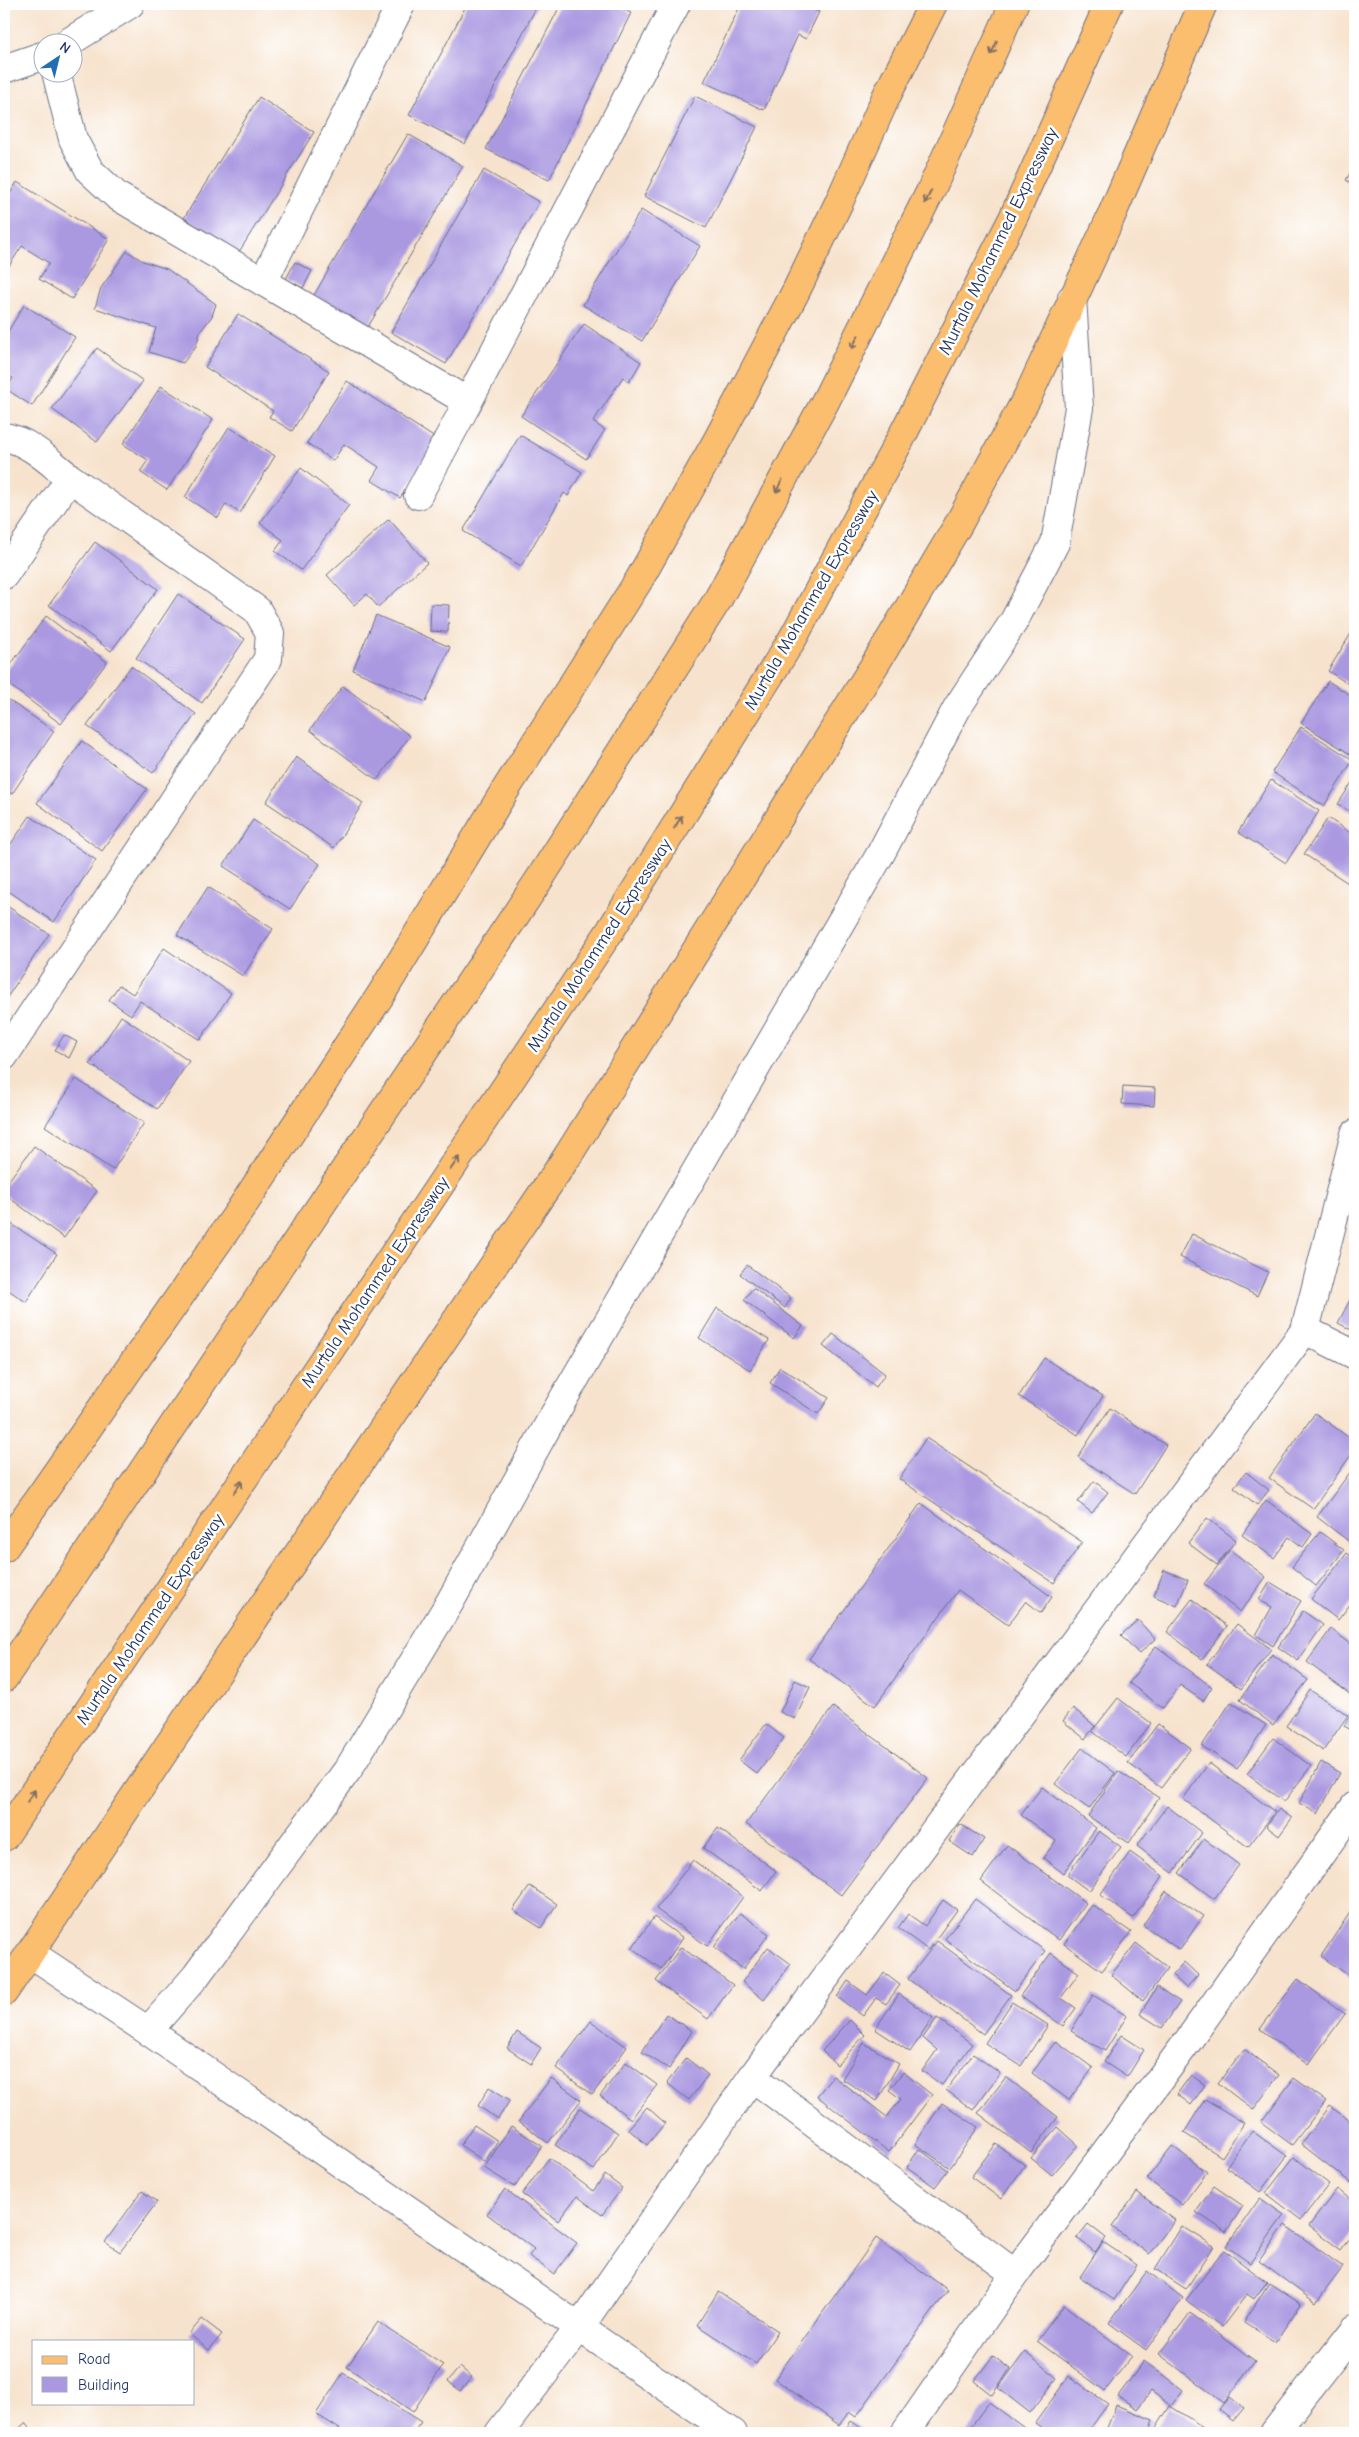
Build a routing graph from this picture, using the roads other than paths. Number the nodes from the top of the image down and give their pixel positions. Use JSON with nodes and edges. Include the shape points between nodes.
{"nodes":[{"id":1,"x":130,"y":4,"type":"edge"},
{"id":2,"x":401,"y":4,"type":"edge"},
{"id":3,"x":676,"y":4,"type":"edge"},
{"id":4,"x":933,"y":4,"type":"edge"},
{"id":5,"x":1014,"y":4,"type":"edge"},
{"id":6,"x":1109,"y":4,"type":"edge"},
{"id":7,"x":1204,"y":4,"type":"edge"},
{"id":8,"x":82,"y":33,"type":"edge"},
{"id":9,"x":32,"y":59,"type":"edge"},
{"id":10,"x":4,"y":68,"type":"edge"},
{"id":11,"x":59,"y":82,"type":"edge"},
{"id":12,"x":263,"y":282,"type":"junction"},
{"id":13,"x":1072,"y":298,"type":"junction"},
{"id":14,"x":468,"y":402,"type":"junction"},
{"id":15,"x":4,"y":437,"type":"edge"},
{"id":16,"x":70,"y":478,"type":"junction"},
{"id":17,"x":418,"y":495,"type":"dead end"},
{"id":18,"x":4,"y":575,"type":"edge"},
{"id":19,"x":4,"y":1056,"type":"edge"},
{"id":20,"x":1355,"y":1134,"type":"edge"},
{"id":21,"x":1305,"y":1330,"type":"junction"},
{"id":22,"x":1355,"y":1355,"type":"edge"},
{"id":23,"x":4,"y":1548,"type":"edge"},
{"id":24,"x":4,"y":1678,"type":"edge"},
{"id":25,"x":1355,"y":1806,"type":"edge"},
{"id":26,"x":4,"y":1837,"type":"edge"},
{"id":27,"x":30,"y":1953,"type":"junction"},
{"id":28,"x":4,"y":1992,"type":"edge"},
{"id":29,"x":148,"y":2031,"type":"junction"},
{"id":30,"x":752,"y":2078,"type":"junction"},
{"id":31,"x":1014,"y":2274,"type":"junction"},
{"id":32,"x":579,"y":2328,"type":"junction"},
{"id":33,"x":1355,"y":2329,"type":"edge"},
{"id":34,"x":500,"y":2433,"type":"edge"},
{"id":35,"x":733,"y":2433,"type":"edge"},
{"id":36,"x":905,"y":2433,"type":"edge"},
{"id":37,"x":1274,"y":2433,"type":"edge"}],
"edges":[{"from":1,"to":8,"type":"street"},
{"from":2,"to":12,"type":"street"},
{"from":3,"to":14,"type":"street"},
{"from":4,"to":23,"type":"main road","via":[[796,291],[639,580],[504,792],[380,996],[240,1210]]},
{"from":5,"to":24,"type":"main road","one_way":true,"via":[[931,190],[826,400],[717,601],[537,883]]},
{"from":26,"to":6,"type":"main road","name":"Murtala Mohammed Expressway","one_way":true,"via":[[610,931],[793,638],[902,438],[1013,218]]},
{"from":7,"to":13,"type":"main road"},
{"from":9,"to":10,"type":"street"},
{"from":11,"to":12,"type":"street","via":[[73,139],[90,170],[117,196]]},
{"from":12,"to":14,"type":"street"},
{"from":13,"to":27,"type":"main road","via":[[1028,396],[958,525],[716,920],[566,1157]]},
{"from":13,"to":29,"type":"street","via":[[1079,408],[1055,543],[1014,621],[957,708],[881,853],[551,1420],[450,1602],[350,1768],[196,1976]]},
{"from":14,"to":17,"type":"street"},
{"from":15,"to":16,"type":"street","via":[[35,451]]},
{"from":16,"to":18,"type":"street"},
{"from":16,"to":19,"type":"street","via":[[257,610],[270,633],[268,659]]},
{"from":20,"to":21,"type":"street"},
{"from":21,"to":22,"type":"street"},
{"from":21,"to":30,"type":"street"},
{"from":25,"to":31,"type":"street","via":[[1188,2041]]},
{"from":27,"to":28,"type":"main road"},
{"from":27,"to":29,"type":"street"},
{"from":29,"to":32,"type":"street"},
{"from":30,"to":31,"type":"street"},
{"from":30,"to":32,"type":"street"},
{"from":31,"to":36,"type":"street"},
{"from":32,"to":34,"type":"street"},
{"from":32,"to":35,"type":"street"},
{"from":33,"to":37,"type":"street"}]}
